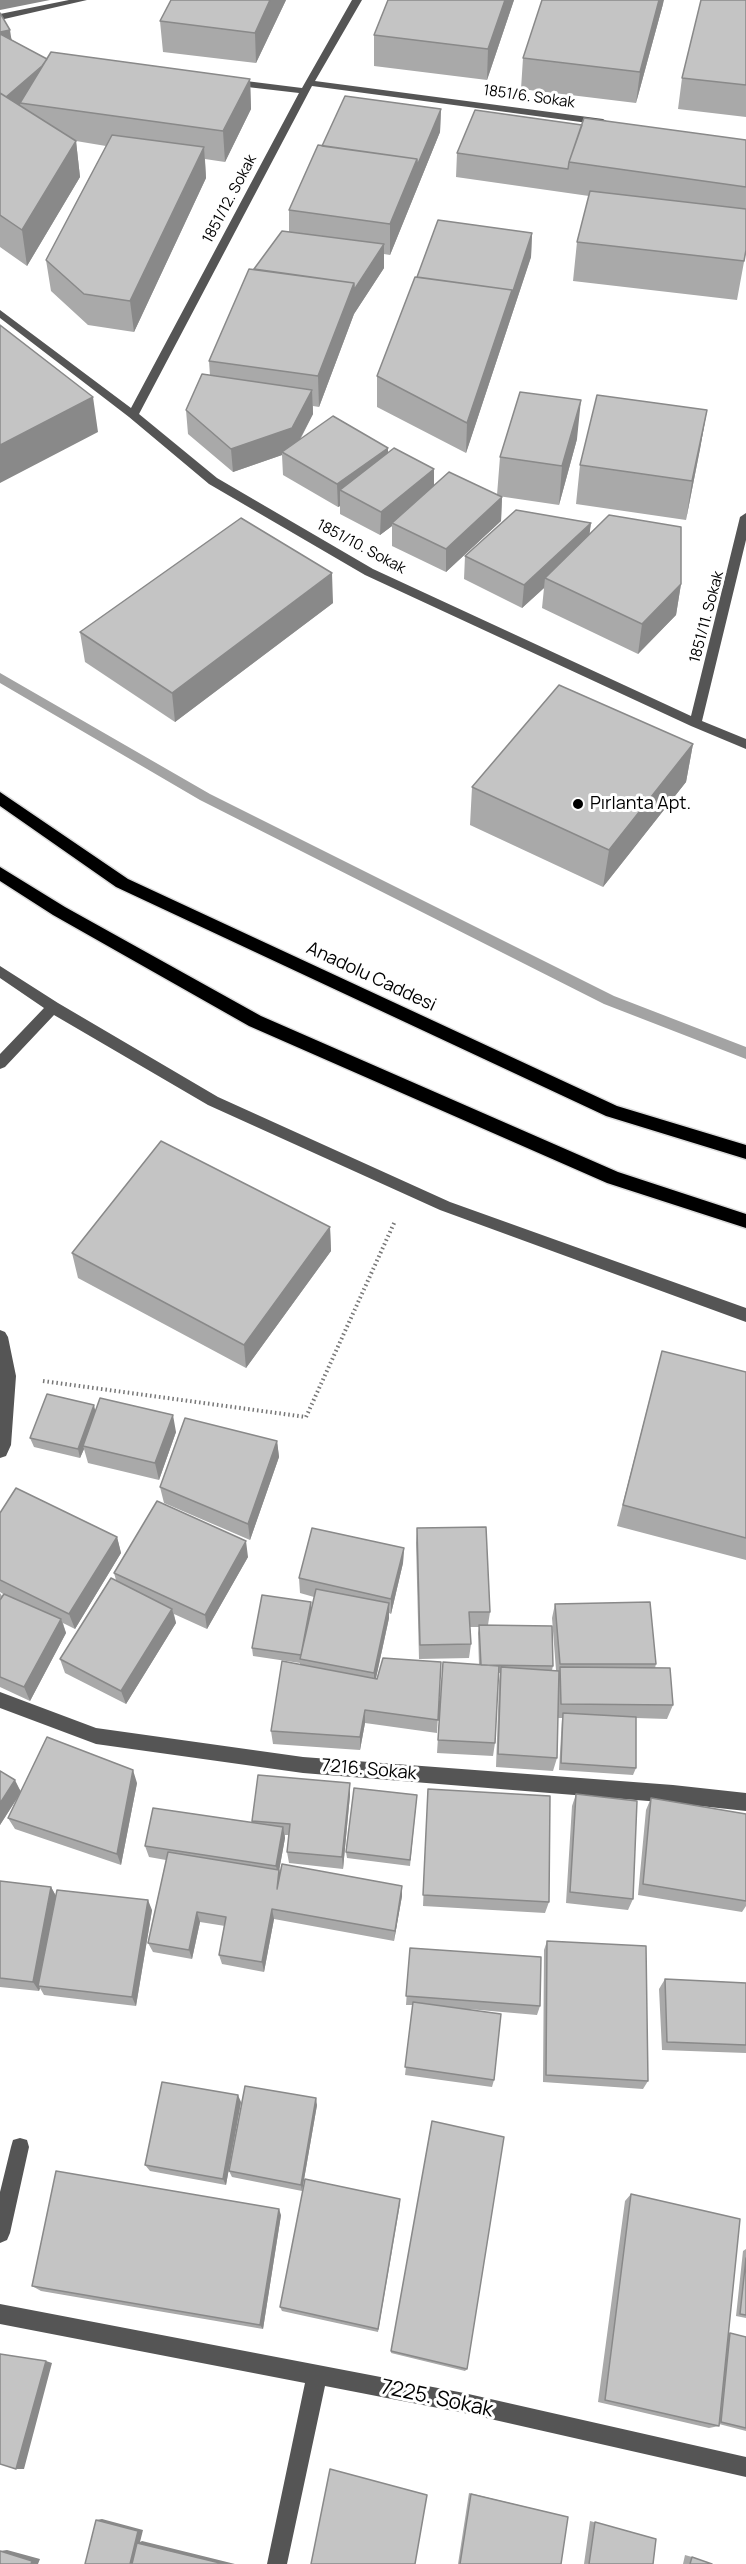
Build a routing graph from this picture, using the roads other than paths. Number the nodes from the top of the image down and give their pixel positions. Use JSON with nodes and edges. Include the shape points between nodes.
{"nodes":[{"id":1,"x":82,"y":0,"type":"edge"},
{"id":2,"x":357,"y":0,"type":"edge"},
{"id":3,"x":0,"y":17,"type":"edge"},
{"id":4,"x":225,"y":82,"type":"edge"},
{"id":5,"x":307,"y":87,"type":"junction"},
{"id":6,"x":616,"y":124,"type":"edge"},
{"id":7,"x":0,"y":313,"type":"edge"},
{"id":8,"x":133,"y":415,"type":"junction"},
{"id":9,"x":746,"y":518,"type":"edge"},
{"id":10,"x":741,"y":562,"type":"edge"},
{"id":11,"x":695,"y":723,"type":"junction"},
{"id":12,"x":746,"y":744,"type":"edge"},
{"id":13,"x":0,"y":798,"type":"edge"},
{"id":14,"x":0,"y":873,"type":"edge"},
{"id":15,"x":0,"y":971,"type":"edge"},
{"id":16,"x":53,"y":1007,"type":"junction"},
{"id":17,"x":0,"y":1064,"type":"edge"},
{"id":18,"x":746,"y":1152,"type":"edge"},
{"id":19,"x":746,"y":1221,"type":"edge"},
{"id":20,"x":746,"y":1315,"type":"edge"},
{"id":21,"x":0,"y":1337,"type":"edge"},
{"id":22,"x":0,"y":1451,"type":"edge"},
{"id":23,"x":0,"y":1700,"type":"edge"},
{"id":24,"x":746,"y":1802,"type":"edge"},
{"id":25,"x":20,"y":2147,"type":"dead end"},
{"id":26,"x":0,"y":2233,"type":"edge"},
{"id":27,"x":0,"y":2314,"type":"edge"},
{"id":28,"x":317,"y":2375,"type":"junction"},
{"id":29,"x":746,"y":2467,"type":"edge"},
{"id":30,"x":277,"y":2564,"type":"edge"}],
"edges":[{"from":1,"to":3,"type":"street"},
{"from":2,"to":5,"type":"street","name":"1851/12. Sokak"},
{"from":4,"to":5,"type":"street","name":"1851/6. Sokak"},
{"from":5,"to":6,"type":"street","name":"1851/6. Sokak"},
{"from":5,"to":8,"type":"street","name":"1851/12. Sokak"},
{"from":7,"to":8,"type":"street","name":"1851/10. Sokak"},
{"from":8,"to":11,"type":"street","name":"1851/10. Sokak","via":[[213,481],[369,572]]},
{"from":9,"to":10,"type":"street","name":"1851/11. Sokak"},
{"from":10,"to":11,"type":"street","name":"1851/11. Sokak"},
{"from":11,"to":12,"type":"street","name":"1851/10. Sokak"},
{"from":13,"to":18,"type":"highway","name":"Anadolu Caddesi","via":[[122,883],[612,1111]]},
{"from":14,"to":19,"type":"highway","via":[[59,911],[255,1021],[613,1178]]},
{"from":15,"to":16,"type":"street"},
{"from":16,"to":17,"type":"street"},
{"from":16,"to":20,"type":"street","via":[[213,1101],[409,1190]]},
{"from":21,"to":22,"type":"street","via":[[8,1376]]},
{"from":23,"to":24,"type":"street","name":"7216. Sokak","via":[[96,1736],[303,1765]]},
{"from":25,"to":26,"type":"street"},
{"from":27,"to":28,"type":"street","name":"7225. Sokak"},
{"from":28,"to":29,"type":"street","name":"7225. Sokak","via":[[464,2403]]},
{"from":28,"to":30,"type":"street"}]}
